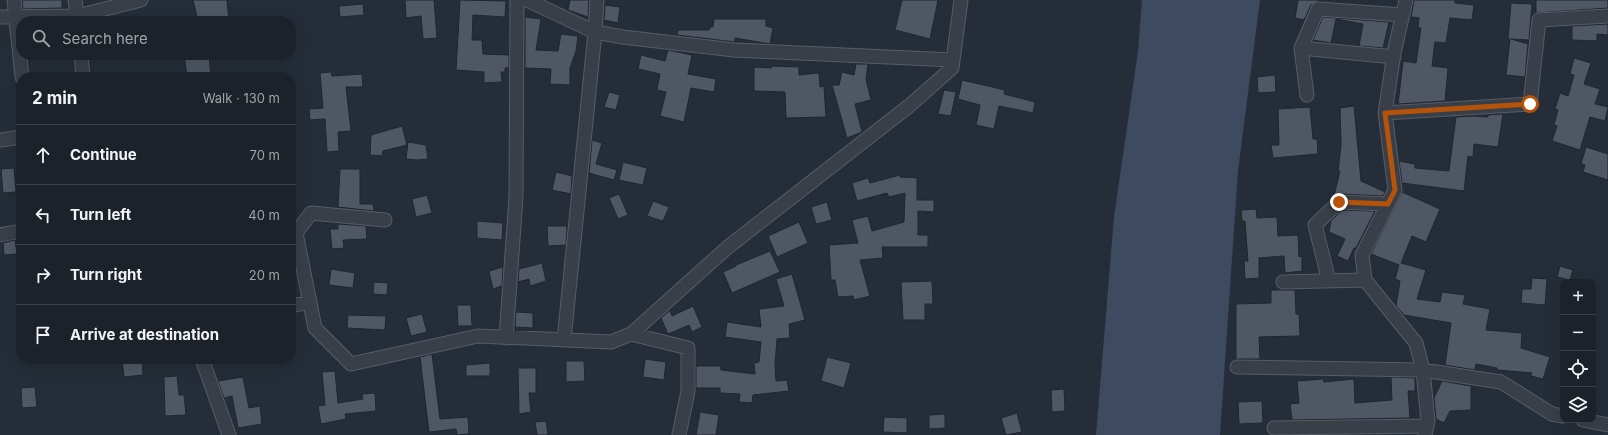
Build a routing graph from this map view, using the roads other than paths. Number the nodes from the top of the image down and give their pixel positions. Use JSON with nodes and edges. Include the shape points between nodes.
{"nodes":[{"id":1,"x":14,"y":0,"type":"edge"},
{"id":2,"x":75,"y":0,"type":"edge"},
{"id":3,"x":141,"y":0,"type":"edge"},
{"id":4,"x":517,"y":0,"type":"edge"},
{"id":5,"x":527,"y":0,"type":"edge"},
{"id":6,"x":597,"y":0,"type":"edge"},
{"id":7,"x":961,"y":0,"type":"edge"},
{"id":8,"x":1406,"y":0,"type":"edge"},
{"id":9,"x":1403,"y":15,"type":"junction"},
{"id":10,"x":16,"y":16,"type":"joint"},
{"id":11,"x":77,"y":16,"type":"edge"},
{"id":12,"x":84,"y":16,"type":"edge"},
{"id":13,"x":1608,"y":16,"type":"edge"},
{"id":14,"x":0,"y":17,"type":"edge"},
{"id":15,"x":595,"y":32,"type":"junction"},
{"id":16,"x":1301,"y":48,"type":"junction"},
{"id":17,"x":1394,"y":57,"type":"junction"},
{"id":18,"x":20,"y":60,"type":"edge"},
{"id":19,"x":81,"y":60,"type":"edge"},
{"id":20,"x":953,"y":60,"type":"junction"},
{"id":21,"x":22,"y":72,"type":"edge"},
{"id":22,"x":83,"y":72,"type":"edge"},
{"id":23,"x":1307,"y":95,"type":"dead end"},
{"id":24,"x":1385,"y":113,"type":"junction"},
{"id":25,"x":16,"y":138,"type":"edge"},
{"id":26,"x":0,"y":140,"type":"edge"},
{"id":27,"x":1388,"y":204,"type":"junction"},
{"id":28,"x":386,"y":220,"type":"dead end"},
{"id":29,"x":296,"y":229,"type":"edge"},
{"id":30,"x":16,"y":232,"type":"edge"},
{"id":31,"x":0,"y":235,"type":"edge"},
{"id":32,"x":296,"y":244,"type":"edge"},
{"id":33,"x":1365,"y":280,"type":"junction"},
{"id":34,"x":1329,"y":281,"type":"junction"},
{"id":35,"x":1283,"y":282,"type":"dead end"},
{"id":36,"x":310,"y":302,"type":"junction"},
{"id":37,"x":296,"y":305,"type":"edge"},
{"id":38,"x":631,"y":334,"type":"junction"},
{"id":39,"x":506,"y":338,"type":"junction"},
{"id":40,"x":564,"y":340,"type":"junction"},
{"id":41,"x":204,"y":364,"type":"edge"},
{"id":42,"x":1237,"y":367,"type":"dead end"},
{"id":43,"x":1423,"y":370,"type":"junction"},
{"id":44,"x":1560,"y":415,"type":"edge"},
{"id":45,"x":1596,"y":423,"type":"edge"},
{"id":46,"x":1608,"y":425,"type":"edge"},
{"id":47,"x":1274,"y":428,"type":"dead end"},
{"id":48,"x":1426,"y":431,"type":"edge"},
{"id":49,"x":229,"y":435,"type":"edge"},
{"id":50,"x":679,"y":435,"type":"edge"}],
"edges":[{"from":1,"to":10,"type":"street"},
{"from":2,"to":11,"type":"street"},
{"from":3,"to":12,"type":"street"},
{"from":4,"to":39,"type":"street","via":[[516,197]]},
{"from":5,"to":15,"type":"street"},
{"from":6,"to":15,"type":"street"},
{"from":7,"to":20,"type":"street"},
{"from":8,"to":9,"type":"street"},
{"from":9,"to":16,"type":"street","via":[[1318,10]]},
{"from":9,"to":17,"type":"street"},
{"from":10,"to":14,"type":"street"},
{"from":13,"to":24,"type":"street","via":[[1539,20],[1530,104]]},
{"from":15,"to":20,"type":"street","via":[[734,50]]},
{"from":15,"to":40,"type":"street"},
{"from":16,"to":17,"type":"street"},
{"from":16,"to":23,"type":"street"},
{"from":17,"to":24,"type":"street"},
{"from":18,"to":21,"type":"street"},
{"from":19,"to":22,"type":"street"},
{"from":20,"to":38,"type":"street","via":[[952,68],[909,106],[728,247]]},
{"from":24,"to":27,"type":"street","via":[[1395,190]]},
{"from":25,"to":26,"type":"street"},
{"from":27,"to":33,"type":"street","via":[[1362,255]]},
{"from":27,"to":34,"type":"street","via":[[1339,202],[1315,225]]},
{"from":28,"to":29,"type":"street","via":[[311,213]]},
{"from":30,"to":31,"type":"street"},
{"from":32,"to":36,"type":"street"},
{"from":33,"to":34,"type":"street"},
{"from":33,"to":43,"type":"street","via":[[1416,343]]},
{"from":34,"to":35,"type":"street"},
{"from":36,"to":37,"type":"street"},
{"from":36,"to":39,"type":"street","via":[[315,328],[351,364],[478,336]]},
{"from":38,"to":40,"type":"street","via":[[610,342]]},
{"from":38,"to":50,"type":"street","via":[[688,348],[688,391]]},
{"from":39,"to":40,"type":"street"},
{"from":41,"to":49,"type":"street"},
{"from":42,"to":43,"type":"street"},
{"from":43,"to":44,"type":"street","via":[[1501,382],[1552,414]]},
{"from":43,"to":48,"type":"street","via":[[1428,421]]},
{"from":45,"to":46,"type":"street"},
{"from":47,"to":48,"type":"street"}]}
